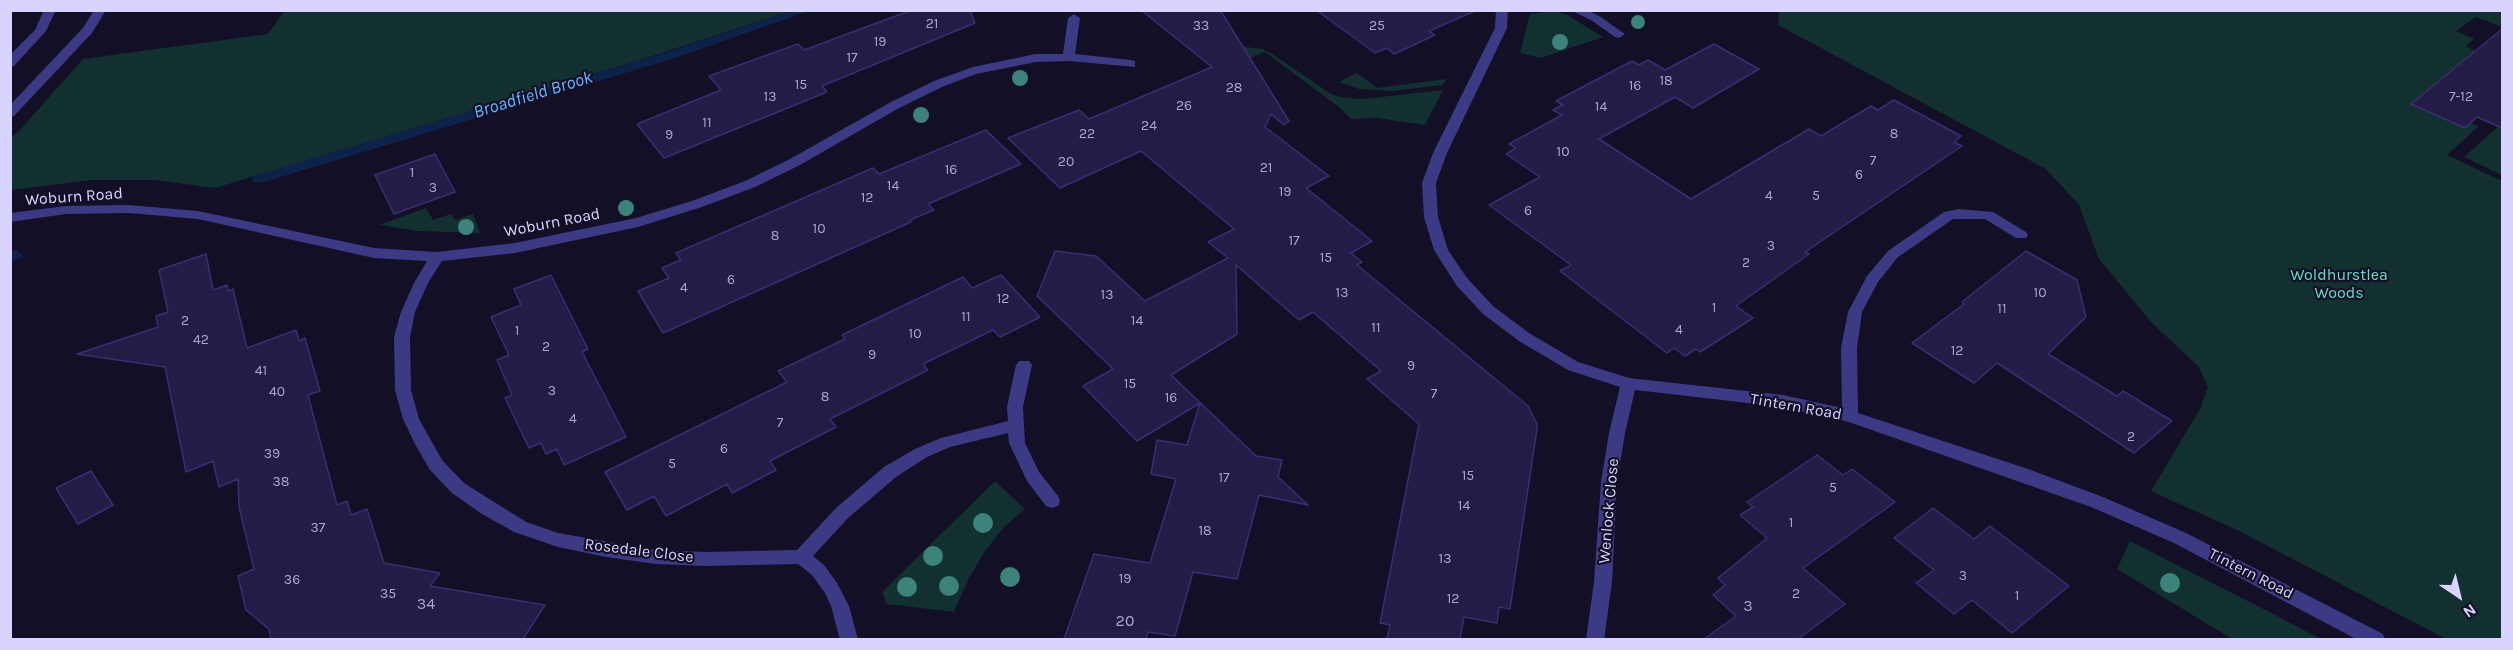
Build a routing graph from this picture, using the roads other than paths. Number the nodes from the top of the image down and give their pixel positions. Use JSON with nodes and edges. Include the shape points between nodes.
{"nodes":[{"id":1,"x":50,"y":10,"type":"edge"},
{"id":2,"x":99,"y":10,"type":"edge"},
{"id":3,"x":1502,"y":10,"type":"edge"},
{"id":4,"x":1575,"y":10,"type":"edge"},
{"id":5,"x":1074,"y":18,"type":"dead end"},
{"id":6,"x":1619,"y":34,"type":"dead end"},
{"id":7,"x":1069,"y":57,"type":"junction"},
{"id":8,"x":10,"y":63,"type":"edge"},
{"id":9,"x":1131,"y":64,"type":"dead end"},
{"id":10,"x":10,"y":112,"type":"edge"},
{"id":11,"x":10,"y":218,"type":"edge"},
{"id":12,"x":2021,"y":235,"type":"dead end"},
{"id":13,"x":437,"y":257,"type":"junction"},
{"id":14,"x":1024,"y":365,"type":"dead end"},
{"id":15,"x":1629,"y":384,"type":"junction"},
{"id":16,"x":1850,"y":416,"type":"junction"},
{"id":17,"x":1014,"y":426,"type":"junction"},
{"id":18,"x":1052,"y":501,"type":"dead end"},
{"id":19,"x":801,"y":557,"type":"junction"},
{"id":20,"x":849,"y":639,"type":"edge"},
{"id":21,"x":1595,"y":639,"type":"edge"},
{"id":22,"x":2376,"y":639,"type":"edge"}],
"edges":[{"from":1,"to":8,"type":"street","via":[[40,32]]},
{"from":2,"to":10,"type":"street","via":[[88,30]]},
{"from":3,"to":15,"type":"street","name":"Tintern Road","via":[[1501,28],[1429,183],[1431,217],[1441,249],[1462,282],[1488,310],[1524,337],[1573,366]]},
{"from":4,"to":6,"type":"street"},
{"from":5,"to":7,"type":"street"},
{"from":7,"to":9,"type":"street","name":"Woburn Road"},
{"from":7,"to":13,"type":"street","name":"Woburn Road","via":[[1036,58],[973,71],[938,84],[795,162],[697,204],[574,237]]},
{"from":11,"to":13,"type":"street","name":"Woburn Road","via":[[66,210],[198,215],[374,253]]},
{"from":12,"to":16,"type":"street","via":[[1988,215],[1959,213],[1949,215],[1893,254],[1872,280],[1855,312],[1849,348]]},
{"from":13,"to":19,"type":"street","name":"Rosedale Close","via":[[408,312],[402,337],[403,390],[422,442],[436,465],[458,488],[520,527],[606,550],[705,559]]},
{"from":14,"to":17,"type":"street"},
{"from":15,"to":16,"type":"street","name":"Tintern Road","via":[[1783,401]]},
{"from":15,"to":21,"type":"street","name":"Wenlock Close","via":[[1609,482]]},
{"from":16,"to":22,"type":"street","name":"Tintern Road","via":[[2097,502],[2180,538]]},
{"from":17,"to":18,"type":"street","via":[[1024,460]]},
{"from":17,"to":19,"type":"street","via":[[947,442],[905,462],[842,513]]},
{"from":19,"to":20,"type":"street","via":[[818,570],[831,588]]}]}
